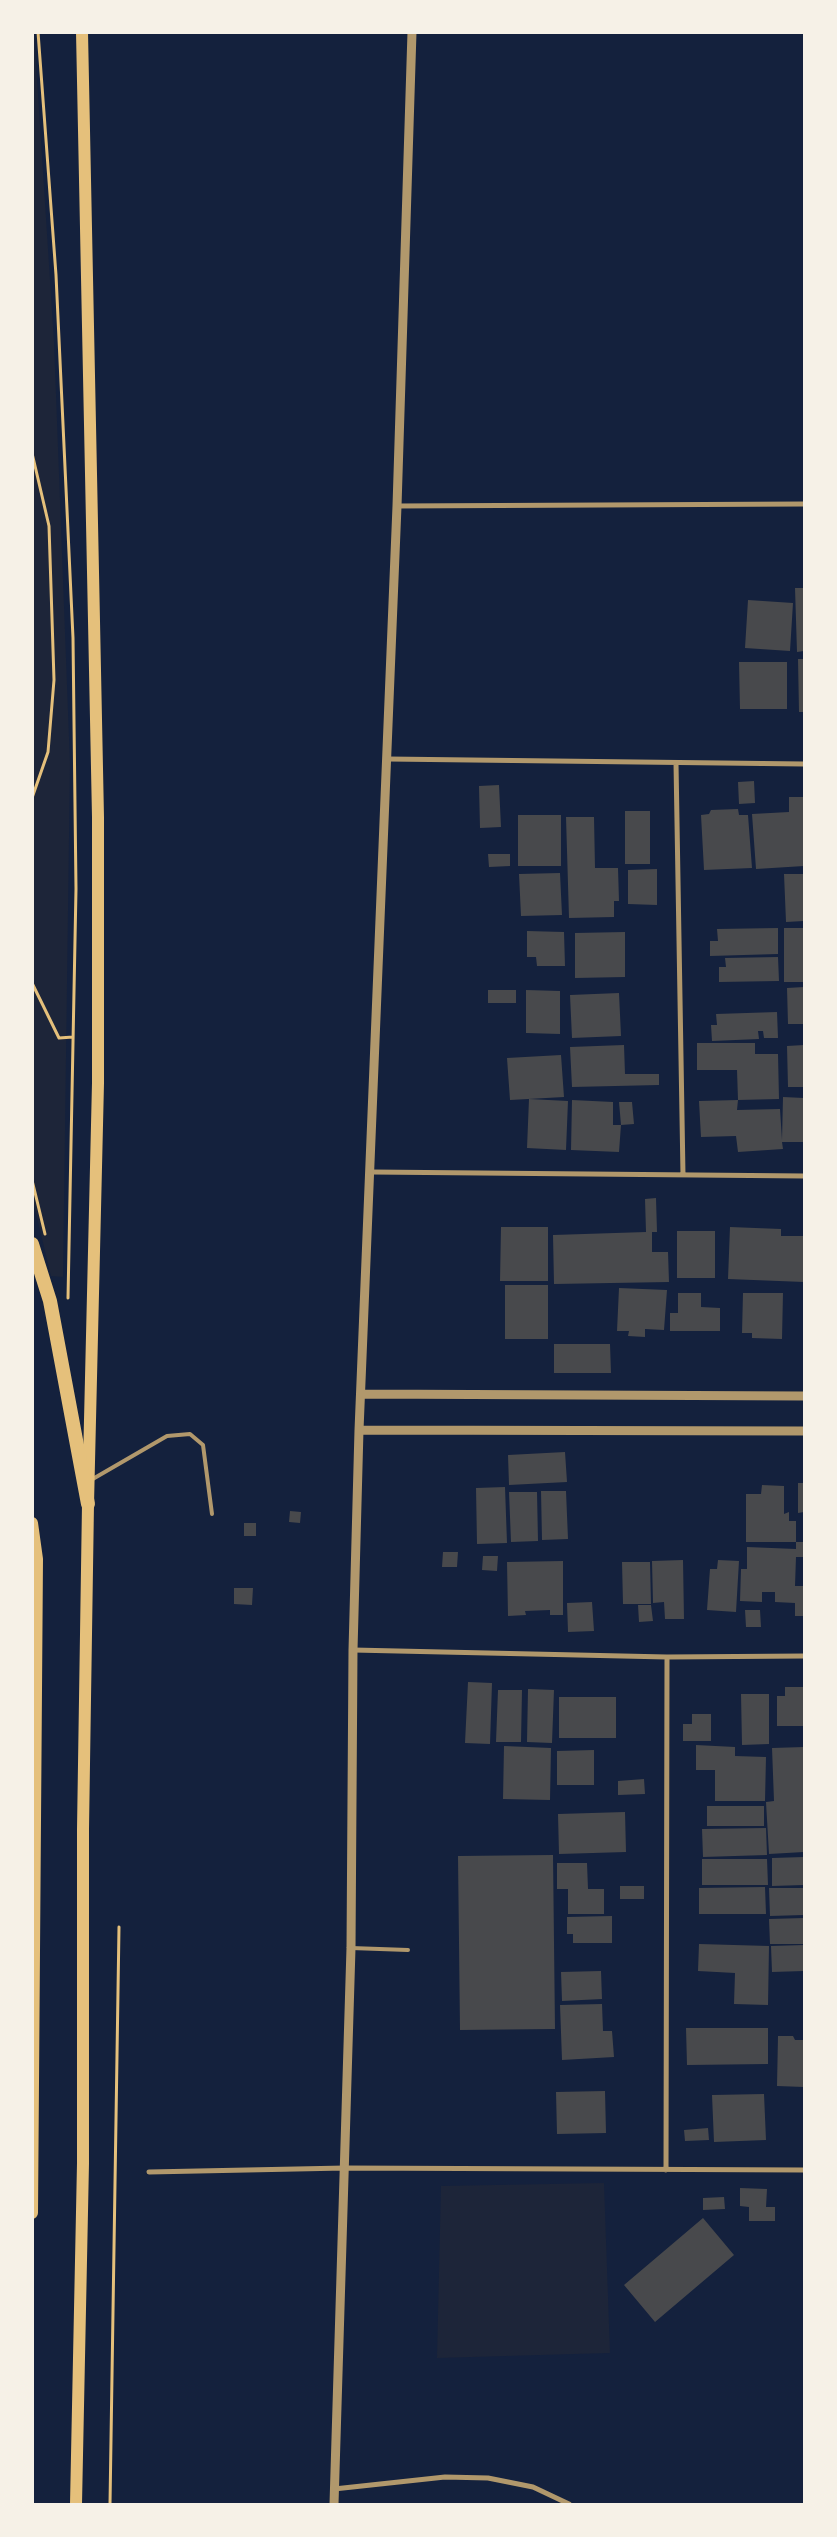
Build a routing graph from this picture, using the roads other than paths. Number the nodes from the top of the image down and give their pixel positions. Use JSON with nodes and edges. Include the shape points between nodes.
{"nodes":[{"id":1,"x":82,"y":32,"type":"edge"},
{"id":2,"x":412,"y":32,"type":"edge"},
{"id":3,"x":804,"y":504,"type":"edge"},
{"id":4,"x":397,"y":506,"type":"junction"},
{"id":5,"x":388,"y":759,"type":"junction"},
{"id":6,"x":676,"y":763,"type":"junction"},
{"id":7,"x":804,"y":764,"type":"edge"},
{"id":8,"x":372,"y":1172,"type":"junction"},
{"id":9,"x":683,"y":1175,"type":"junction"},
{"id":10,"x":804,"y":1176,"type":"edge"},
{"id":11,"x":32,"y":1244,"type":"edge"},
{"id":12,"x":361,"y":1394,"type":"junction"},
{"id":13,"x":804,"y":1396,"type":"edge"},
{"id":14,"x":359,"y":1430,"type":"junction"},
{"id":15,"x":804,"y":1431,"type":"edge"},
{"id":16,"x":88,"y":1482,"type":"junction"},
{"id":17,"x":88,"y":1504,"type":"junction"},
{"id":18,"x":212,"y":1514,"type":"dead end"},
{"id":19,"x":32,"y":1523,"type":"edge"},
{"id":20,"x":353,"y":1650,"type":"junction"},
{"id":21,"x":804,"y":1656,"type":"edge"},
{"id":22,"x":667,"y":1657,"type":"junction"},
{"id":23,"x":33,"y":1923,"type":"edge"},
{"id":24,"x":351,"y":1948,"type":"junction"},
{"id":25,"x":408,"y":1950,"type":"dead end"},
{"id":26,"x":345,"y":2168,"type":"junction"},
{"id":27,"x":666,"y":2170,"type":"junction"},
{"id":28,"x":804,"y":2170,"type":"edge"},
{"id":29,"x":149,"y":2172,"type":"dead end"},
{"id":30,"x":32,"y":2213,"type":"edge"},
{"id":31,"x":334,"y":2489,"type":"junction"},
{"id":32,"x":76,"y":2504,"type":"edge"},
{"id":33,"x":334,"y":2504,"type":"edge"},
{"id":34,"x":569,"y":2504,"type":"edge"}],
"edges":[{"from":1,"to":16,"type":"main road","via":[[98,817],[98,1093]]},
{"from":2,"to":4,"type":"street"},
{"from":3,"to":4,"type":"street"},
{"from":4,"to":5,"type":"street"},
{"from":5,"to":6,"type":"street"},
{"from":5,"to":8,"type":"street"},
{"from":6,"to":7,"type":"street"},
{"from":6,"to":9,"type":"street"},
{"from":8,"to":9,"type":"street"},
{"from":8,"to":12,"type":"street"},
{"from":9,"to":10,"type":"street"},
{"from":11,"to":17,"type":"highway","via":[[50,1301]]},
{"from":12,"to":13,"type":"street"},
{"from":12,"to":14,"type":"street"},
{"from":14,"to":15,"type":"street"},
{"from":14,"to":20,"type":"street"},
{"from":16,"to":17,"type":"main road"},
{"from":16,"to":18,"type":"lane","via":[[167,1436],[190,1434],[203,1445]]},
{"from":17,"to":32,"type":"main road","via":[[83,1829],[83,2163]]},
{"from":19,"to":23,"type":"main road","via":[[36,1559]]},
{"from":20,"to":22,"type":"street"},
{"from":20,"to":24,"type":"street"},
{"from":21,"to":22,"type":"street"},
{"from":22,"to":27,"type":"street"},
{"from":23,"to":30,"type":"main road"},
{"from":24,"to":25,"type":"lane"},
{"from":24,"to":26,"type":"street"},
{"from":26,"to":27,"type":"street"},
{"from":26,"to":29,"type":"street"},
{"from":26,"to":31,"type":"street"},
{"from":27,"to":28,"type":"street"},
{"from":31,"to":33,"type":"street"},
{"from":31,"to":34,"type":"street","via":[[445,2477],[488,2478],[533,2487]]}]}
